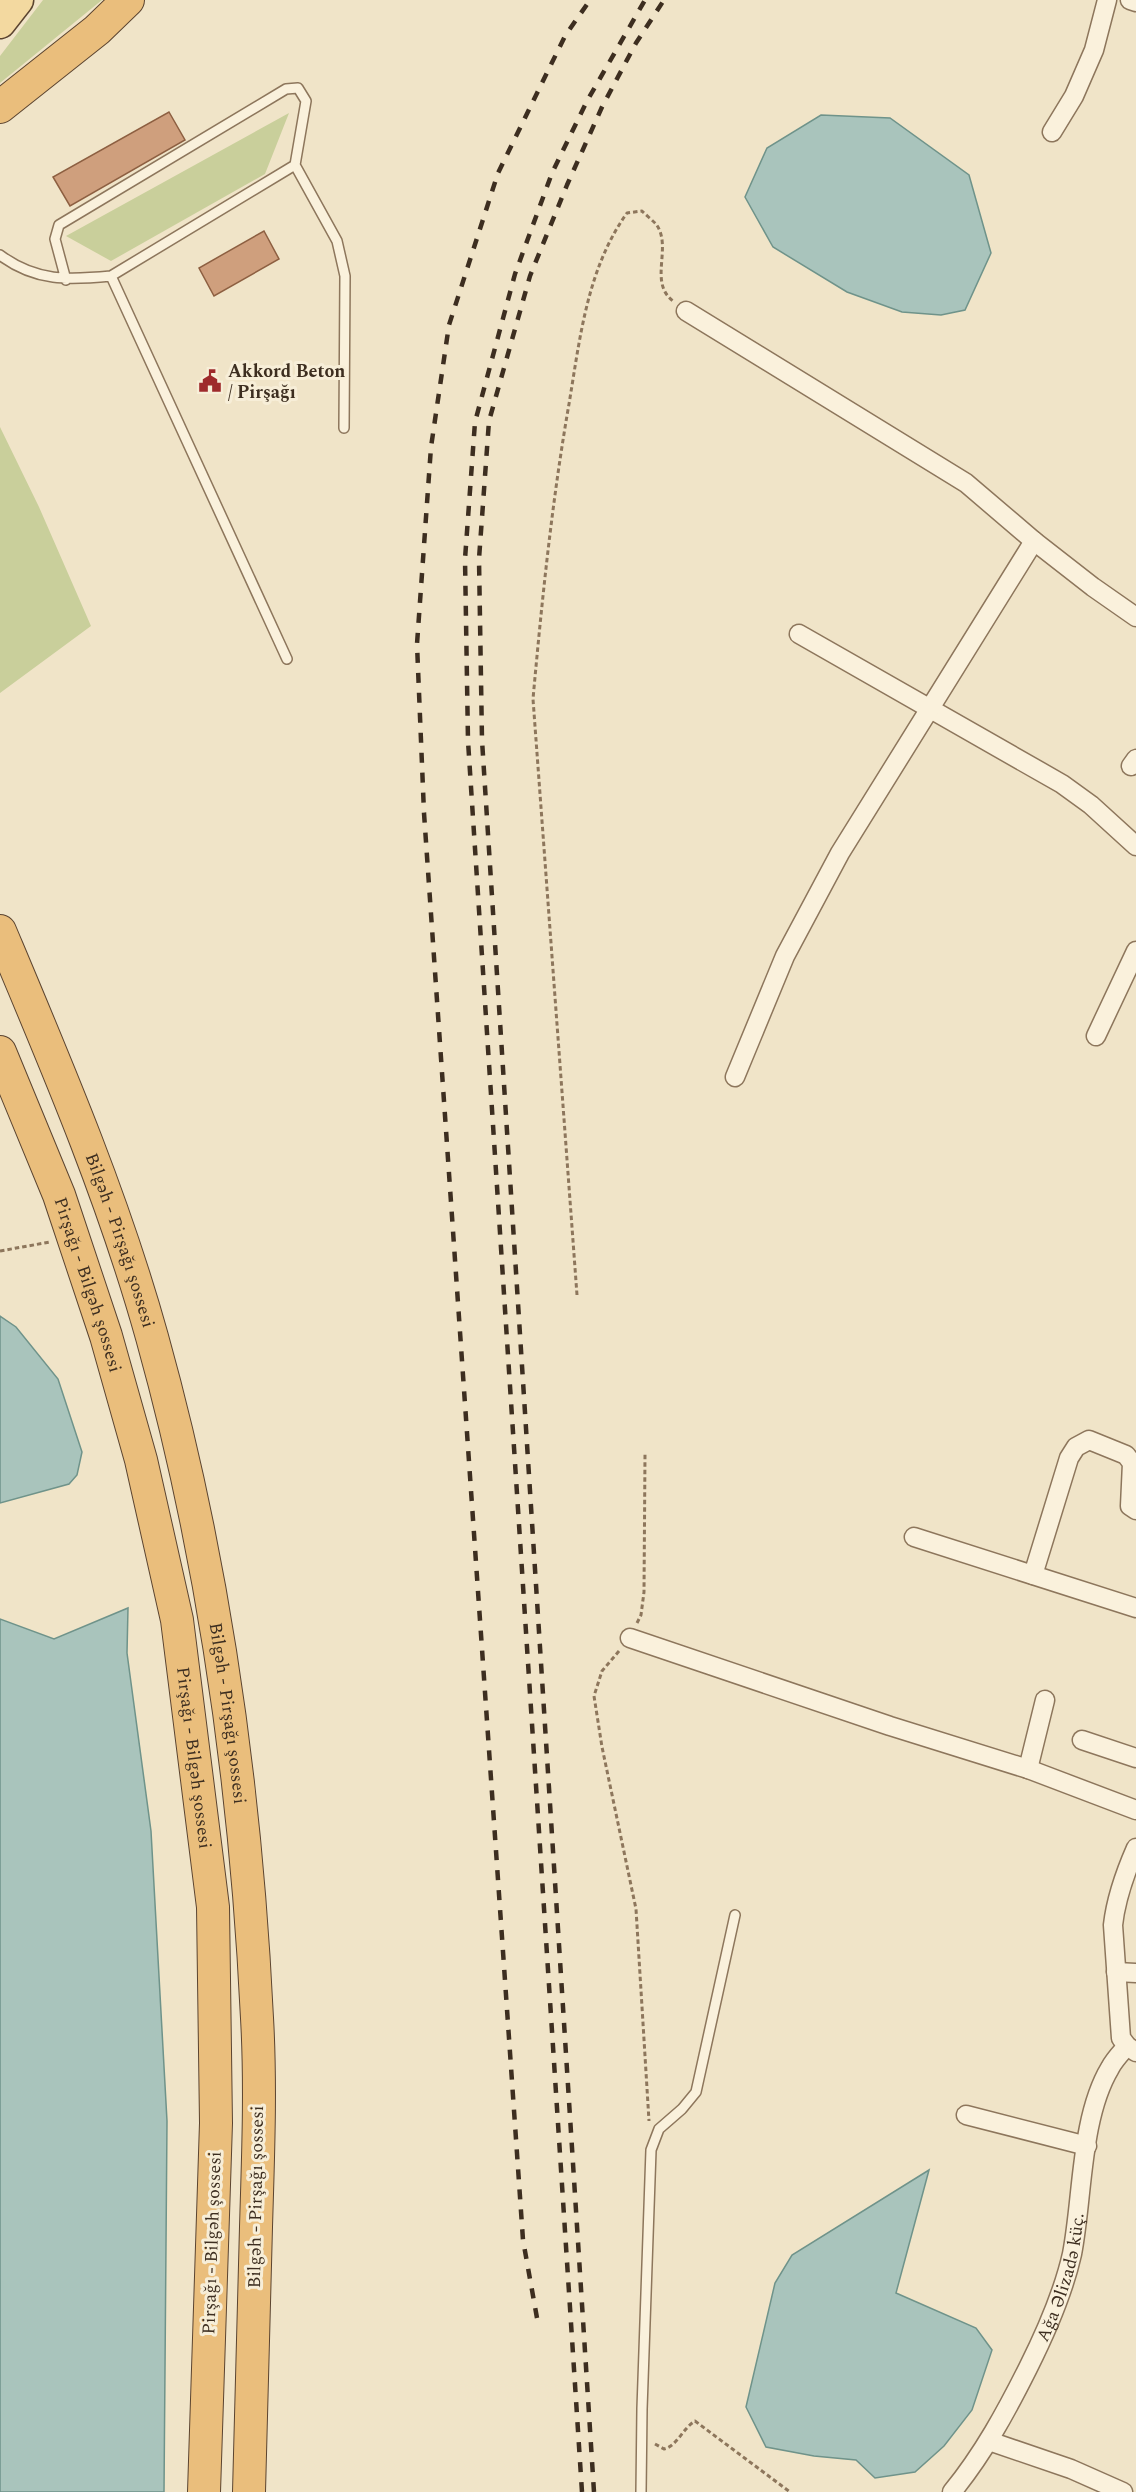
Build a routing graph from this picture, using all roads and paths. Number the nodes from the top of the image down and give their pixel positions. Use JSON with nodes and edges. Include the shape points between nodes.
{"nodes":[{"id":1,"x":18,"y":0,"type":"edge"},
{"id":2,"x":128,"y":0,"type":"edge"},
{"id":3,"x":1107,"y":0,"type":"edge"},
{"id":4,"x":1130,"y":0,"type":"edge"},
{"id":5,"x":1136,"y":2,"type":"edge"},
{"id":6,"x":0,"y":23,"type":"edge"},
{"id":7,"x":0,"y":107,"type":"edge"},
{"id":8,"x":1052,"y":132,"type":"dead end"},
{"id":9,"x":295,"y":165,"type":"junction"},
{"id":10,"x":0,"y":255,"type":"edge"},
{"id":11,"x":111,"y":276,"type":"junction"},
{"id":12,"x":66,"y":280,"type":"junction"},
{"id":13,"x":686,"y":311,"type":"joint"},
{"id":14,"x":344,"y":428,"type":"dead end"},
{"id":15,"x":1034,"y":541,"type":"junction"},
{"id":16,"x":1136,"y":617,"type":"edge"},
{"id":17,"x":799,"y":634,"type":"dead end"},
{"id":18,"x":287,"y":658,"type":"dead end"},
{"id":19,"x":932,"y":708,"type":"junction"},
{"id":20,"x":1136,"y":846,"type":"edge"},
{"id":21,"x":0,"y":931,"type":"edge"},
{"id":22,"x":1136,"y":951,"type":"edge"},
{"id":23,"x":7,"y":952,"type":"edge"},
{"id":24,"x":1096,"y":1036,"type":"dead end"},
{"id":25,"x":0,"y":1052,"type":"edge"},
{"id":26,"x":735,"y":1077,"type":"dead end"},
{"id":27,"x":73,"y":1237,"type":"junction"},
{"id":28,"x":0,"y":1251,"type":"edge"},
{"id":29,"x":577,"y":1295,"type":"dead end"},
{"id":30,"x":645,"y":1454,"type":"dead end"},
{"id":31,"x":1136,"y":1510,"type":"edge"},
{"id":32,"x":914,"y":1537,"type":"dead end"},
{"id":33,"x":1033,"y":1575,"type":"junction"},
{"id":34,"x":1136,"y":1608,"type":"edge"},
{"id":35,"x":630,"y":1638,"type":"junction"},
{"id":36,"x":1045,"y":1700,"type":"dead end"},
{"id":37,"x":1082,"y":1740,"type":"dead end"},
{"id":38,"x":1136,"y":1758,"type":"edge"},
{"id":39,"x":1028,"y":1769,"type":"junction"},
{"id":40,"x":1136,"y":1810,"type":"edge"},
{"id":41,"x":1136,"y":1848,"type":"edge"},
{"id":42,"x":735,"y":1915,"type":"dead end"},
{"id":43,"x":1116,"y":1972,"type":"junction"},
{"id":44,"x":1136,"y":1973,"type":"edge"},
{"id":45,"x":1131,"y":2049,"type":"edge"},
{"id":46,"x":966,"y":2115,"type":"dead end"},
{"id":47,"x":1087,"y":2146,"type":"junction"},
{"id":48,"x":651,"y":2150,"type":"junction"},
{"id":49,"x":641,"y":2432,"type":"junction"},
{"id":50,"x":989,"y":2441,"type":"junction"},
{"id":51,"x":204,"y":2492,"type":"edge"},
{"id":52,"x":249,"y":2492,"type":"edge"},
{"id":53,"x":641,"y":2492,"type":"edge"},
{"id":54,"x":790,"y":2492,"type":"edge"},
{"id":55,"x":952,"y":2492,"type":"edge"},
{"id":56,"x":1123,"y":2492,"type":"edge"}],
"edges":[{"from":1,"to":6,"type":"main road"},
{"from":2,"to":7,"type":"highway","via":[[97,30]]},
{"from":3,"to":8,"type":"street","via":[[1094,50],[1074,96]]},
{"from":4,"to":5,"type":"street"},
{"from":9,"to":11,"type":"lane"},
{"from":9,"to":12,"type":"lane","via":[[306,101],[298,88],[286,89],[59,225],[55,239]]},
{"from":9,"to":14,"type":"lane","via":[[337,241],[345,276]]},
{"from":10,"to":12,"type":"lane","via":[[33,273]]},
{"from":11,"to":12,"type":"lane"},
{"from":11,"to":18,"type":"lane"},
{"from":13,"to":15,"type":"street","via":[[966,483]]},
{"from":13,"to":29,"type":"path","via":[[669,299],[660,280],[662,248],[657,226],[642,211],[627,213],[612,234],[585,303],[562,446],[533,699]]},
{"from":15,"to":16,"type":"street"},
{"from":15,"to":19,"type":"street"},
{"from":17,"to":19,"type":"street"},
{"from":19,"to":20,"type":"street","via":[[1062,784]]},
{"from":19,"to":26,"type":"street","via":[[840,853],[785,956]]},
{"from":21,"to":23,"type":"highway","name":"Bilgəh - Pirşağı şossesi"},
{"from":22,"to":24,"type":"street"},
{"from":23,"to":52,"type":"highway","name":"Bilgəh - Pirşağı şossesi","via":[[64,1084],[112,1212],[151,1333],[181,1448],[213,1608],[235,1754],[258,2022],[259,2128]]},
{"from":25,"to":27,"type":"highway","name":"Pirşağı - Bilgəh şossesi"},
{"from":27,"to":28,"type":"path"},
{"from":27,"to":51,"type":"highway","name":"Pirşağı - Bilgəh şossesi","via":[[141,1460],[177,1620],[213,1907],[216,2123]]},
{"from":30,"to":35,"type":"path","via":[[644,1592],[641,1615]]},
{"from":31,"to":33,"type":"street","via":[[1130,1506],[1132,1463],[1126,1455],[1089,1440],[1076,1447],[1069,1458]]},
{"from":32,"to":33,"type":"street"},
{"from":33,"to":34,"type":"street"},
{"from":35,"to":39,"type":"street"},
{"from":35,"to":48,"type":"path","via":[[602,1671],[594,1696],[636,1909]]},
{"from":36,"to":39,"type":"street"},
{"from":37,"to":38,"type":"street"},
{"from":39,"to":40,"type":"street"},
{"from":41,"to":43,"type":"street","via":[[1115,1907]]},
{"from":42,"to":48,"type":"lane","via":[[696,2092],[659,2130]]},
{"from":43,"to":44,"type":"street"},
{"from":43,"to":45,"type":"street","via":[[1121,2038]]},
{"from":45,"to":47,"type":"street","name":"Ağa Əlizadə küç.","via":[[1110,2068],[1100,2091]]},
{"from":46,"to":47,"type":"street"},
{"from":47,"to":50,"type":"street","name":"Ağa Əlizadə küç.","via":[[1064,2286],[1044,2335]]},
{"from":48,"to":49,"type":"lane"},
{"from":49,"to":53,"type":"lane"},
{"from":49,"to":54,"type":"path","via":[[664,2450],[695,2421]]},
{"from":50,"to":55,"type":"street","name":"Ağa Əlizadə küç."},
{"from":50,"to":56,"type":"street"}]}
